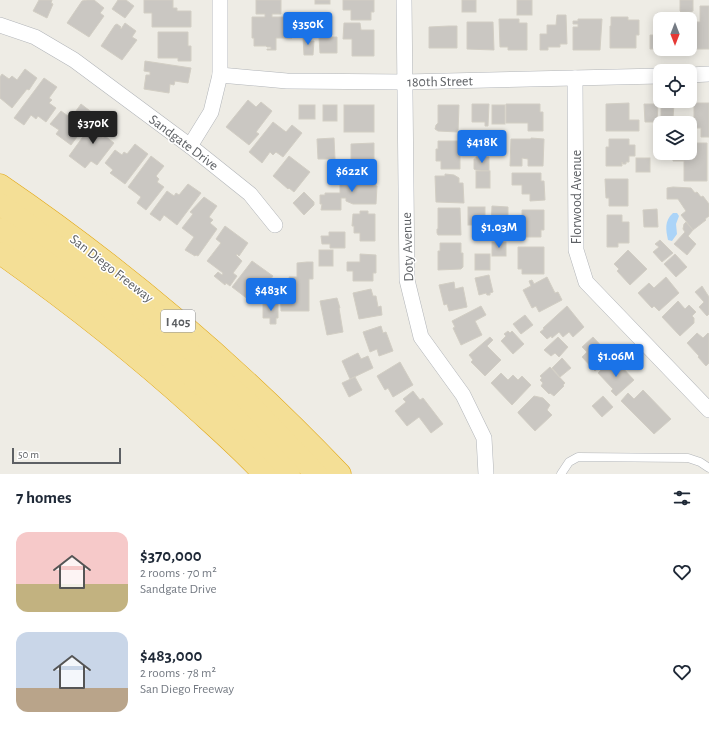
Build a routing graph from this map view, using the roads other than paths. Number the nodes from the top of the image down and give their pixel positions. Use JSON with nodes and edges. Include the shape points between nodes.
{"nodes":[{"id":1,"x":220,"y":0,"type":"edge"},
{"id":2,"x":404,"y":0,"type":"edge"},
{"id":3,"x":0,"y":25,"type":"edge"},
{"id":4,"x":709,"y":74,"type":"edge"},
{"id":5,"x":697,"y":75,"type":"edge"},
{"id":6,"x":220,"y":76,"type":"junction"},
{"id":7,"x":653,"y":76,"type":"edge"},
{"id":8,"x":575,"y":78,"type":"junction"},
{"id":9,"x":405,"y":82,"type":"junction"},
{"id":10,"x":190,"y":146,"type":"junction"},
{"id":11,"x":0,"y":185,"type":"edge"},
{"id":12,"x":0,"y":204,"type":"edge"},
{"id":13,"x":275,"y":225,"type":"dead end"},
{"id":14,"x":0,"y":228,"type":"edge"},
{"id":15,"x":0,"y":253,"type":"edge"},
{"id":16,"x":709,"y":410,"type":"edge"},
{"id":17,"x":709,"y":468,"type":"edge"},
{"id":18,"x":264,"y":474,"type":"edge"},
{"id":19,"x":290,"y":474,"type":"edge"},
{"id":20,"x":316,"y":474,"type":"edge"},
{"id":21,"x":340,"y":474,"type":"edge"},
{"id":22,"x":486,"y":474,"type":"edge"},
{"id":23,"x":561,"y":474,"type":"edge"}],
"edges":[{"from":1,"to":6,"type":"street"},
{"from":2,"to":9,"type":"street","name":"Doty Avenue"},
{"from":3,"to":10,"type":"street","name":"Sandgate Drive","via":[[35,36],[74,60]]},
{"from":4,"to":5,"type":"street"},
{"from":6,"to":9,"type":"street","name":"180th Street","via":[[287,81]]},
{"from":6,"to":10,"type":"street","via":[[211,112]]},
{"from":7,"to":8,"type":"street","name":"180th Street"},
{"from":8,"to":9,"type":"street","name":"180th Street"},
{"from":8,"to":16,"type":"street","name":"Florwood Avenue","via":[[576,250],[586,282]]},
{"from":9,"to":22,"type":"street","name":"Doty Avenue","via":[[407,280],[421,337],[463,395],[484,438]]},
{"from":10,"to":13,"type":"street","name":"Sandgate Drive","via":[[250,194]]},
{"from":11,"to":21,"type":"highway","name":"San Diego Freeway","number":"I 405","via":[[137,286],[249,384]]},
{"from":12,"to":20,"type":"highway","via":[[119,292],[247,402]]},
{"from":14,"to":19,"type":"highway","via":[[89,294],[163,354],[223,406]]},
{"from":15,"to":18,"type":"highway","via":[[158,375]]},
{"from":17,"to":23,"type":"lane","via":[[688,458],[578,456],[569,462]]}]}
